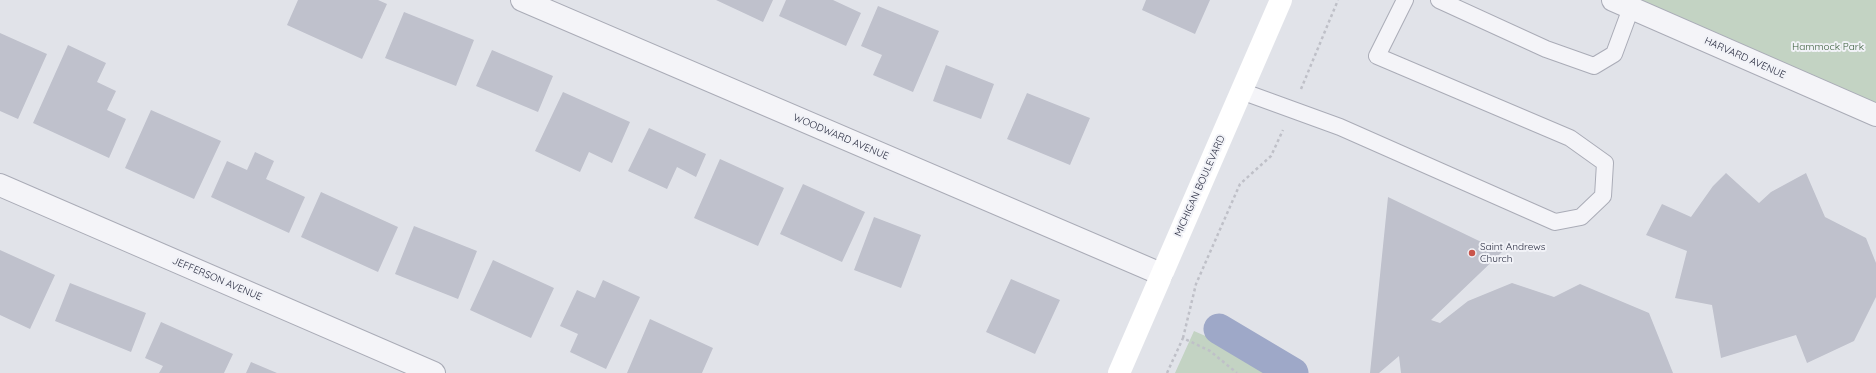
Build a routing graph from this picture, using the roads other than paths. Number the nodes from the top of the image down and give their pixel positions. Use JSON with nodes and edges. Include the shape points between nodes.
{"nodes":[{"id":1,"x":522,"y":0,"type":"edge"},
{"id":2,"x":1281,"y":0,"type":"edge"},
{"id":3,"x":1405,"y":0,"type":"edge"},
{"id":4,"x":1440,"y":0,"type":"edge"},
{"id":5,"x":1622,"y":4,"type":"edge"},
{"id":6,"x":1241,"y":91,"type":"junction"},
{"id":7,"x":1876,"y":115,"type":"edge"},
{"id":8,"x":0,"y":185,"type":"edge"},
{"id":9,"x":1161,"y":274,"type":"junction"},
{"id":10,"x":434,"y":373,"type":"edge"},
{"id":11,"x":1118,"y":373,"type":"edge"}],
"edges":[{"from":1,"to":9,"type":"street","name":"WOODWARD AVENUE"},
{"from":2,"to":6,"type":"street","name":"MICHIGAN BOULEVARD"},
{"from":3,"to":6,"type":"lane","via":[[1377,56],[1570,138],[1605,163],[1603,196],[1581,217],[1555,222],[1340,126]]},
{"from":4,"to":5,"type":"lane","via":[[1546,49],[1594,66],[1614,54]]},
{"from":5,"to":7,"type":"street","name":"HARVARD AVENUE"},
{"from":6,"to":9,"type":"street","name":"MICHIGAN BOULEVARD"},
{"from":8,"to":10,"type":"street","name":"JEFFERSON AVENUE"},
{"from":9,"to":11,"type":"street","name":"MICHIGAN BOULEVARD"}]}
